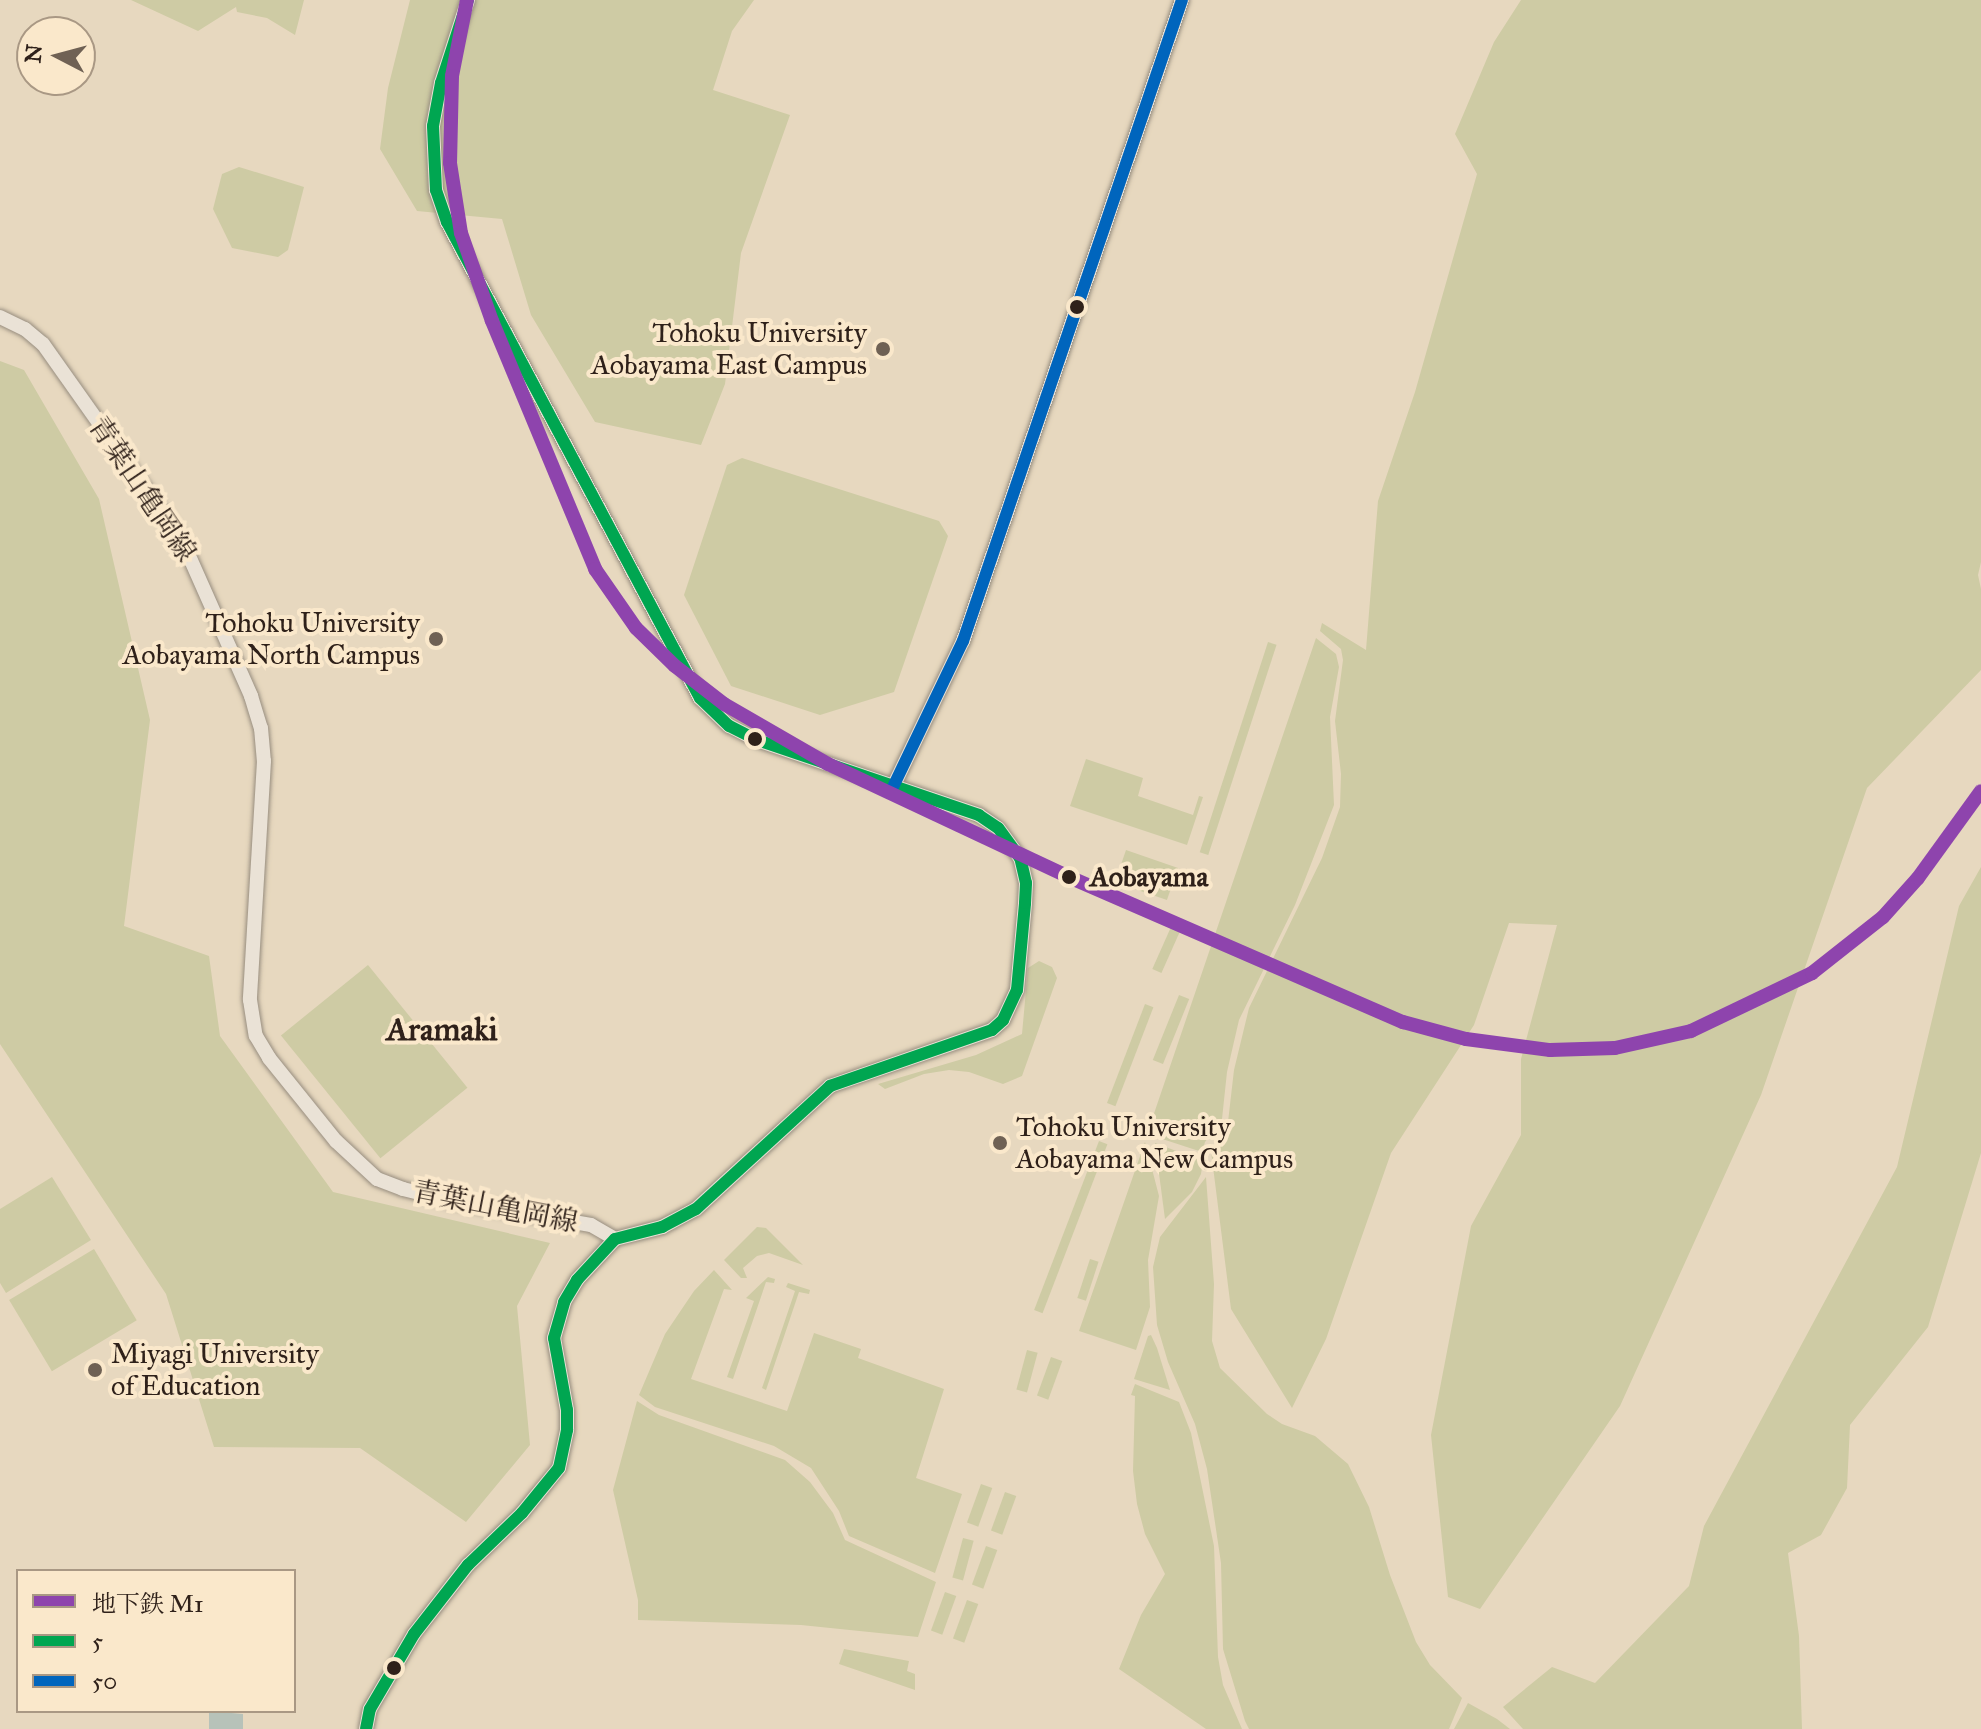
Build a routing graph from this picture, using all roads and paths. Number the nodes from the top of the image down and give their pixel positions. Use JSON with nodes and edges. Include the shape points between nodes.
{"nodes":[{"id":1,"x":468,"y":0,"type":"edge"},
{"id":2,"x":1182,"y":0,"type":"edge"},
{"id":3,"x":0,"y":317,"type":"edge"},
{"id":4,"x":893,"y":787,"type":"junction"},
{"id":5,"x":615,"y":1239,"type":"junction"},
{"id":6,"x":366,"y":1729,"type":"edge"}],
"edges":[{"from":1,"to":4,"type":"street","name":"青葉山亀岡線","via":[[433,126],[432,158],[443,211],[475,281],[700,698],[729,726],[755,739]]},
{"from":2,"to":4,"type":"street","via":[[963,641]]},
{"from":3,"to":5,"type":"street","name":"青葉山亀岡線","via":[[43,344],[182,540],[251,696],[264,761],[250,1000],[256,1036],[269,1058],[336,1141],[377,1179],[452,1201],[591,1225]]},
{"from":4,"to":5,"type":"street","name":"青葉山亀岡線","via":[[979,815],[998,828],[1020,858],[1025,903],[1012,1005],[1003,1020],[979,1037],[830,1086],[696,1209],[662,1227]]},
{"from":5,"to":6,"type":"street","via":[[577,1280],[556,1321],[555,1355],[567,1410],[559,1468],[468,1565],[414,1634],[370,1709]]}]}
